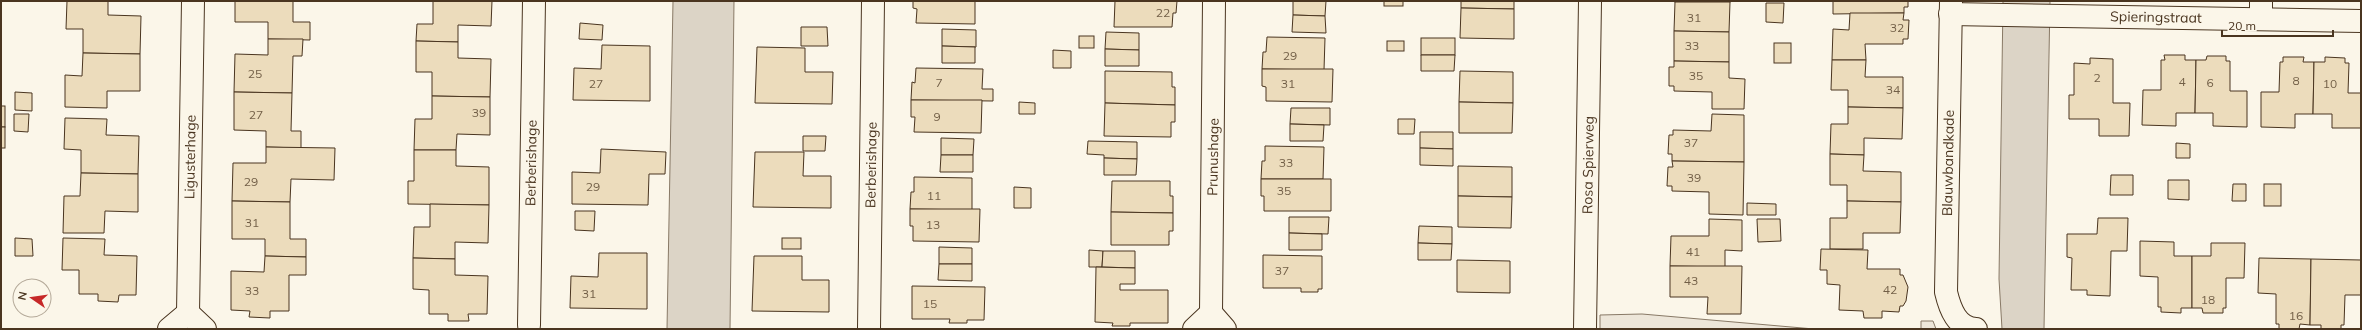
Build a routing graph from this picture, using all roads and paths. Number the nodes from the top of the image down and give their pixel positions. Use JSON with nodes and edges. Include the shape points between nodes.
{"nodes":[{"id":1,"x":193,"y":1,"type":"edge"},
{"id":2,"x":534,"y":1,"type":"edge"},
{"id":3,"x":873,"y":1,"type":"edge"},
{"id":4,"x":1214,"y":1,"type":"edge"},
{"id":5,"x":1590,"y":1,"type":"edge"},
{"id":6,"x":1950,"y":8,"type":"edge"},
{"id":7,"x":2156,"y":9,"type":"edge"},
{"id":8,"x":2261,"y":10,"type":"edge"},
{"id":9,"x":2361,"y":21,"type":"edge"},
{"id":10,"x":188,"y":313,"type":"junction"},
{"id":11,"x":1211,"y":313,"type":"junction"},
{"id":12,"x":1968,"y":326,"type":"edge"},
{"id":13,"x":529,"y":328,"type":"edge"},
{"id":14,"x":169,"y":329,"type":"edge"},
{"id":15,"x":205,"y":329,"type":"edge"},
{"id":16,"x":869,"y":329,"type":"edge"},
{"id":17,"x":1194,"y":329,"type":"edge"},
{"id":18,"x":1225,"y":329,"type":"edge"},
{"id":19,"x":1585,"y":329,"type":"edge"}],
"edges":[{"from":1,"to":10,"type":"street","name":"Ligusterhage"},
{"from":2,"to":13,"type":"street","name":"Berberishage"},
{"from":3,"to":16,"type":"street","name":"Berberishage"},
{"from":4,"to":11,"type":"street","name":"Prunushage"},
{"from":5,"to":19,"type":"street","name":"Rosa Spierweg"},
{"from":6,"to":7,"type":"street","name":"Spieringstraat","via":[[1998,14],[2053,16]]},
{"from":6,"to":12,"type":"street","name":"Blauwbandkade","via":[[1946,292],[1950,308]]},
{"from":7,"to":8,"type":"street","name":"Spieringstraat"},
{"from":8,"to":9,"type":"street","name":"Spieringstraat"},
{"from":10,"to":14,"type":"street"},
{"from":10,"to":15,"type":"street"},
{"from":11,"to":17,"type":"street"},
{"from":11,"to":18,"type":"street"}]}
